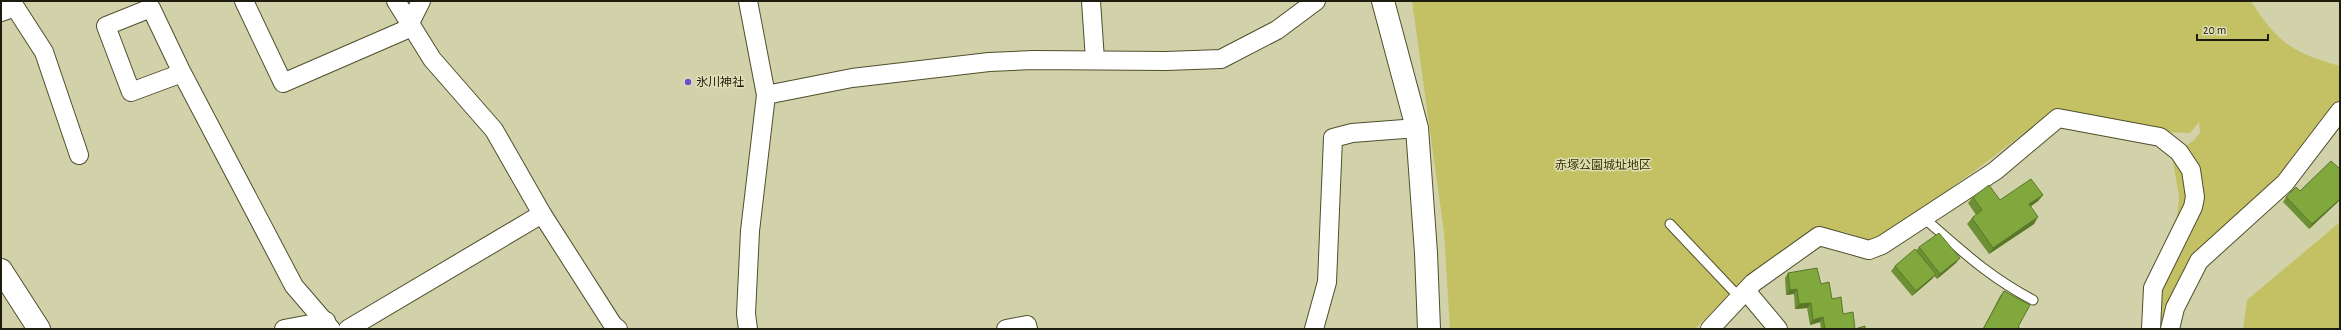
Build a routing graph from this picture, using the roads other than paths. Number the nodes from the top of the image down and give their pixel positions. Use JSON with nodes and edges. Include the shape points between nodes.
{"nodes":[{"id":1,"x":244,"y":1,"type":"edge"},
{"id":2,"x":396,"y":1,"type":"edge"},
{"id":3,"x":421,"y":1,"type":"edge"},
{"id":4,"x":748,"y":1,"type":"edge"},
{"id":5,"x":1091,"y":1,"type":"edge"},
{"id":6,"x":1316,"y":1,"type":"edge"},
{"id":7,"x":1384,"y":1,"type":"edge"},
{"id":8,"x":1,"y":12,"type":"edge"},
{"id":9,"x":411,"y":25,"type":"junction"},
{"id":10,"x":1095,"y":60,"type":"junction"},
{"id":11,"x":182,"y":73,"type":"junction"},
{"id":12,"x":766,"y":95,"type":"junction"},
{"id":13,"x":2340,"y":111,"type":"edge"},
{"id":14,"x":1417,"y":128,"type":"junction"},
{"id":15,"x":78,"y":155,"type":"dead end"},
{"id":16,"x":542,"y":214,"type":"junction"},
{"id":17,"x":1925,"y":219,"type":"junction"},
{"id":18,"x":1670,"y":224,"type":"dead end"},
{"id":19,"x":1,"y":270,"type":"edge"},
{"id":20,"x":1744,"y":295,"type":"junction"},
{"id":21,"x":2033,"y":300,"type":"dead end"},
{"id":22,"x":328,"y":325,"type":"edge"},
{"id":23,"x":39,"y":329,"type":"edge"},
{"id":24,"x":284,"y":329,"type":"edge"},
{"id":25,"x":348,"y":329,"type":"edge"},
{"id":26,"x":618,"y":329,"type":"edge"},
{"id":27,"x":748,"y":329,"type":"edge"},
{"id":28,"x":1006,"y":329,"type":"edge"},
{"id":29,"x":1028,"y":329,"type":"edge"},
{"id":30,"x":1314,"y":329,"type":"edge"},
{"id":31,"x":1429,"y":329,"type":"edge"},
{"id":32,"x":1710,"y":329,"type":"edge"},
{"id":33,"x":1778,"y":329,"type":"edge"},
{"id":34,"x":2151,"y":329,"type":"edge"},
{"id":35,"x":2170,"y":329,"type":"edge"}],
"edges":[{"from":1,"to":9,"type":"street","via":[[283,83]]},
{"from":2,"to":9,"type":"street"},
{"from":3,"to":9,"type":"street"},
{"from":4,"to":12,"type":"street"},
{"from":5,"to":10,"type":"street"},
{"from":6,"to":10,"type":"street","via":[[1277,30],[1221,58],[1166,61]]},
{"from":7,"to":14,"type":"street"},
{"from":8,"to":15,"type":"street","via":[[15,6],[44,52]]},
{"from":9,"to":16,"type":"street","via":[[432,59],[494,130]]},
{"from":10,"to":12,"type":"street","via":[[989,62],[852,78]]},
{"from":11,"to":11,"type":"street","via":[[131,92],[106,26],[151,8]]},
{"from":11,"to":22,"type":"street","via":[[294,286]]},
{"from":12,"to":27,"type":"street","via":[[750,231],[746,314]]},
{"from":13,"to":35,"type":"street","via":[[2285,183],[2199,261],[2175,308]]},
{"from":14,"to":30,"type":"street","via":[[1352,133],[1333,138],[1327,282]]},
{"from":14,"to":31,"type":"street"},
{"from":16,"to":25,"type":"street"},
{"from":16,"to":26,"type":"street"},
{"from":17,"to":20,"type":"street","via":[[1869,250],[1819,236],[1754,283]]},
{"from":17,"to":21,"type":"lane","via":[[1983,270],[2004,285]]},
{"from":17,"to":34,"type":"street","via":[[1995,171],[2058,118],[2160,137],[2179,152],[2191,170],[2195,197],[2193,207],[2154,288]]},
{"from":18,"to":20,"type":"lane"},
{"from":19,"to":23,"type":"street"},
{"from":20,"to":32,"type":"street"},
{"from":20,"to":33,"type":"street"},
{"from":22,"to":24,"type":"street"},
{"from":28,"to":29,"type":"street","via":[[1027,325]]}]}
